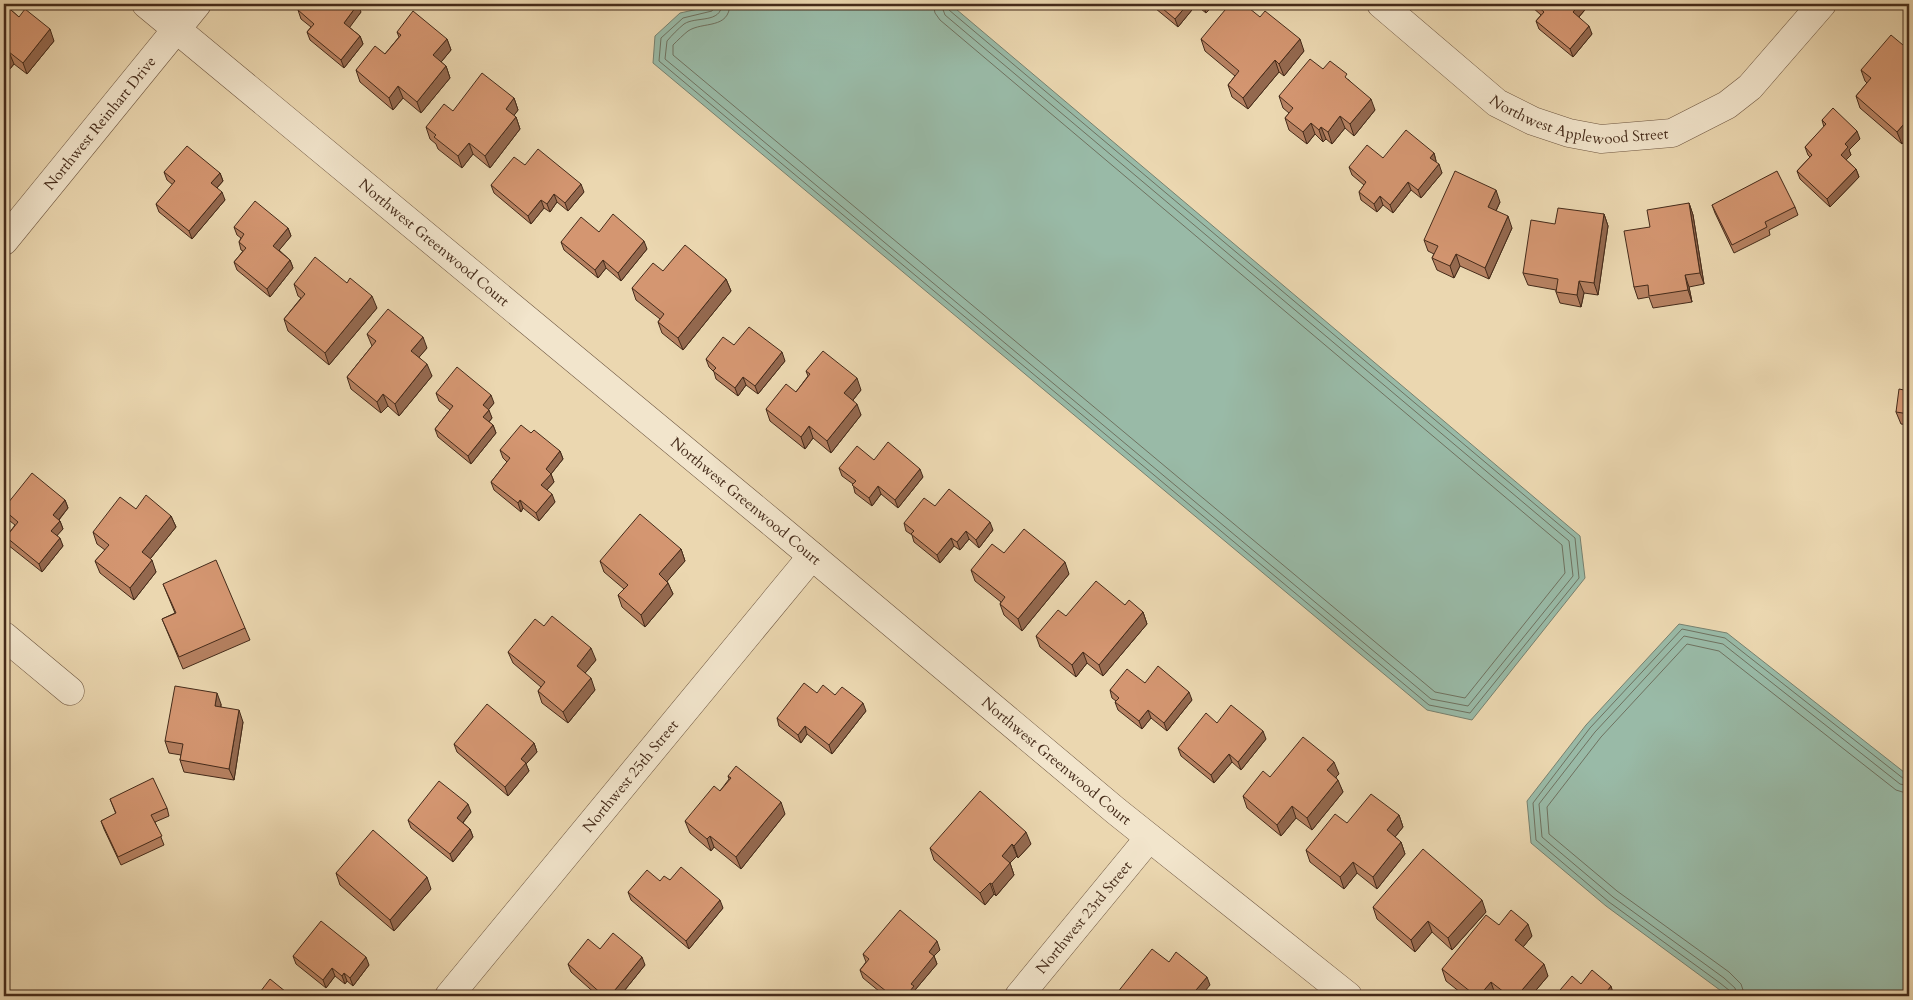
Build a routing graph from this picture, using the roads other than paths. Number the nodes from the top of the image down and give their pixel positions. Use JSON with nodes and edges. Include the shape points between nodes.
{"nodes":[{"id":1,"x":146,"y":4,"type":"edge"},
{"id":2,"x":197,"y":4,"type":"edge"},
{"id":3,"x":1381,"y":4,"type":"edge"},
{"id":4,"x":1822,"y":4,"type":"edge"},
{"id":5,"x":176,"y":29,"type":"junction"},
{"id":6,"x":4,"y":241,"type":"edge"},
{"id":7,"x":812,"y":556,"type":"junction"},
{"id":8,"x":4,"y":636,"type":"edge"},
{"id":9,"x":70,"y":691,"type":"dead end"},
{"id":10,"x":1149,"y":838,"type":"junction"},
{"id":11,"x":449,"y":996,"type":"edge"},
{"id":12,"x":1019,"y":996,"type":"edge"},
{"id":13,"x":1348,"y":996,"type":"edge"}],
"edges":[{"from":1,"to":5,"type":"street","name":"Northwest Greenwood Court"},
{"from":2,"to":5,"type":"street","name":"Northwest Reinhart Drive"},
{"from":3,"to":4,"type":"street","name":"Northwest Applewood Street","via":[[1497,103],[1533,122],[1601,139],[1672,133],[1727,105],[1750,86]]},
{"from":5,"to":6,"type":"street","name":"Northwest Reinhart Drive"},
{"from":5,"to":7,"type":"street","name":"Northwest Greenwood Court"},
{"from":7,"to":10,"type":"street","name":"Northwest Greenwood Court"},
{"from":7,"to":11,"type":"street","name":"Northwest 25th Street"},
{"from":8,"to":9,"type":"street"},
{"from":10,"to":12,"type":"street","name":"Northwest 23rd Street"},
{"from":10,"to":13,"type":"street","name":"Northwest Greenwood Court"}]}
